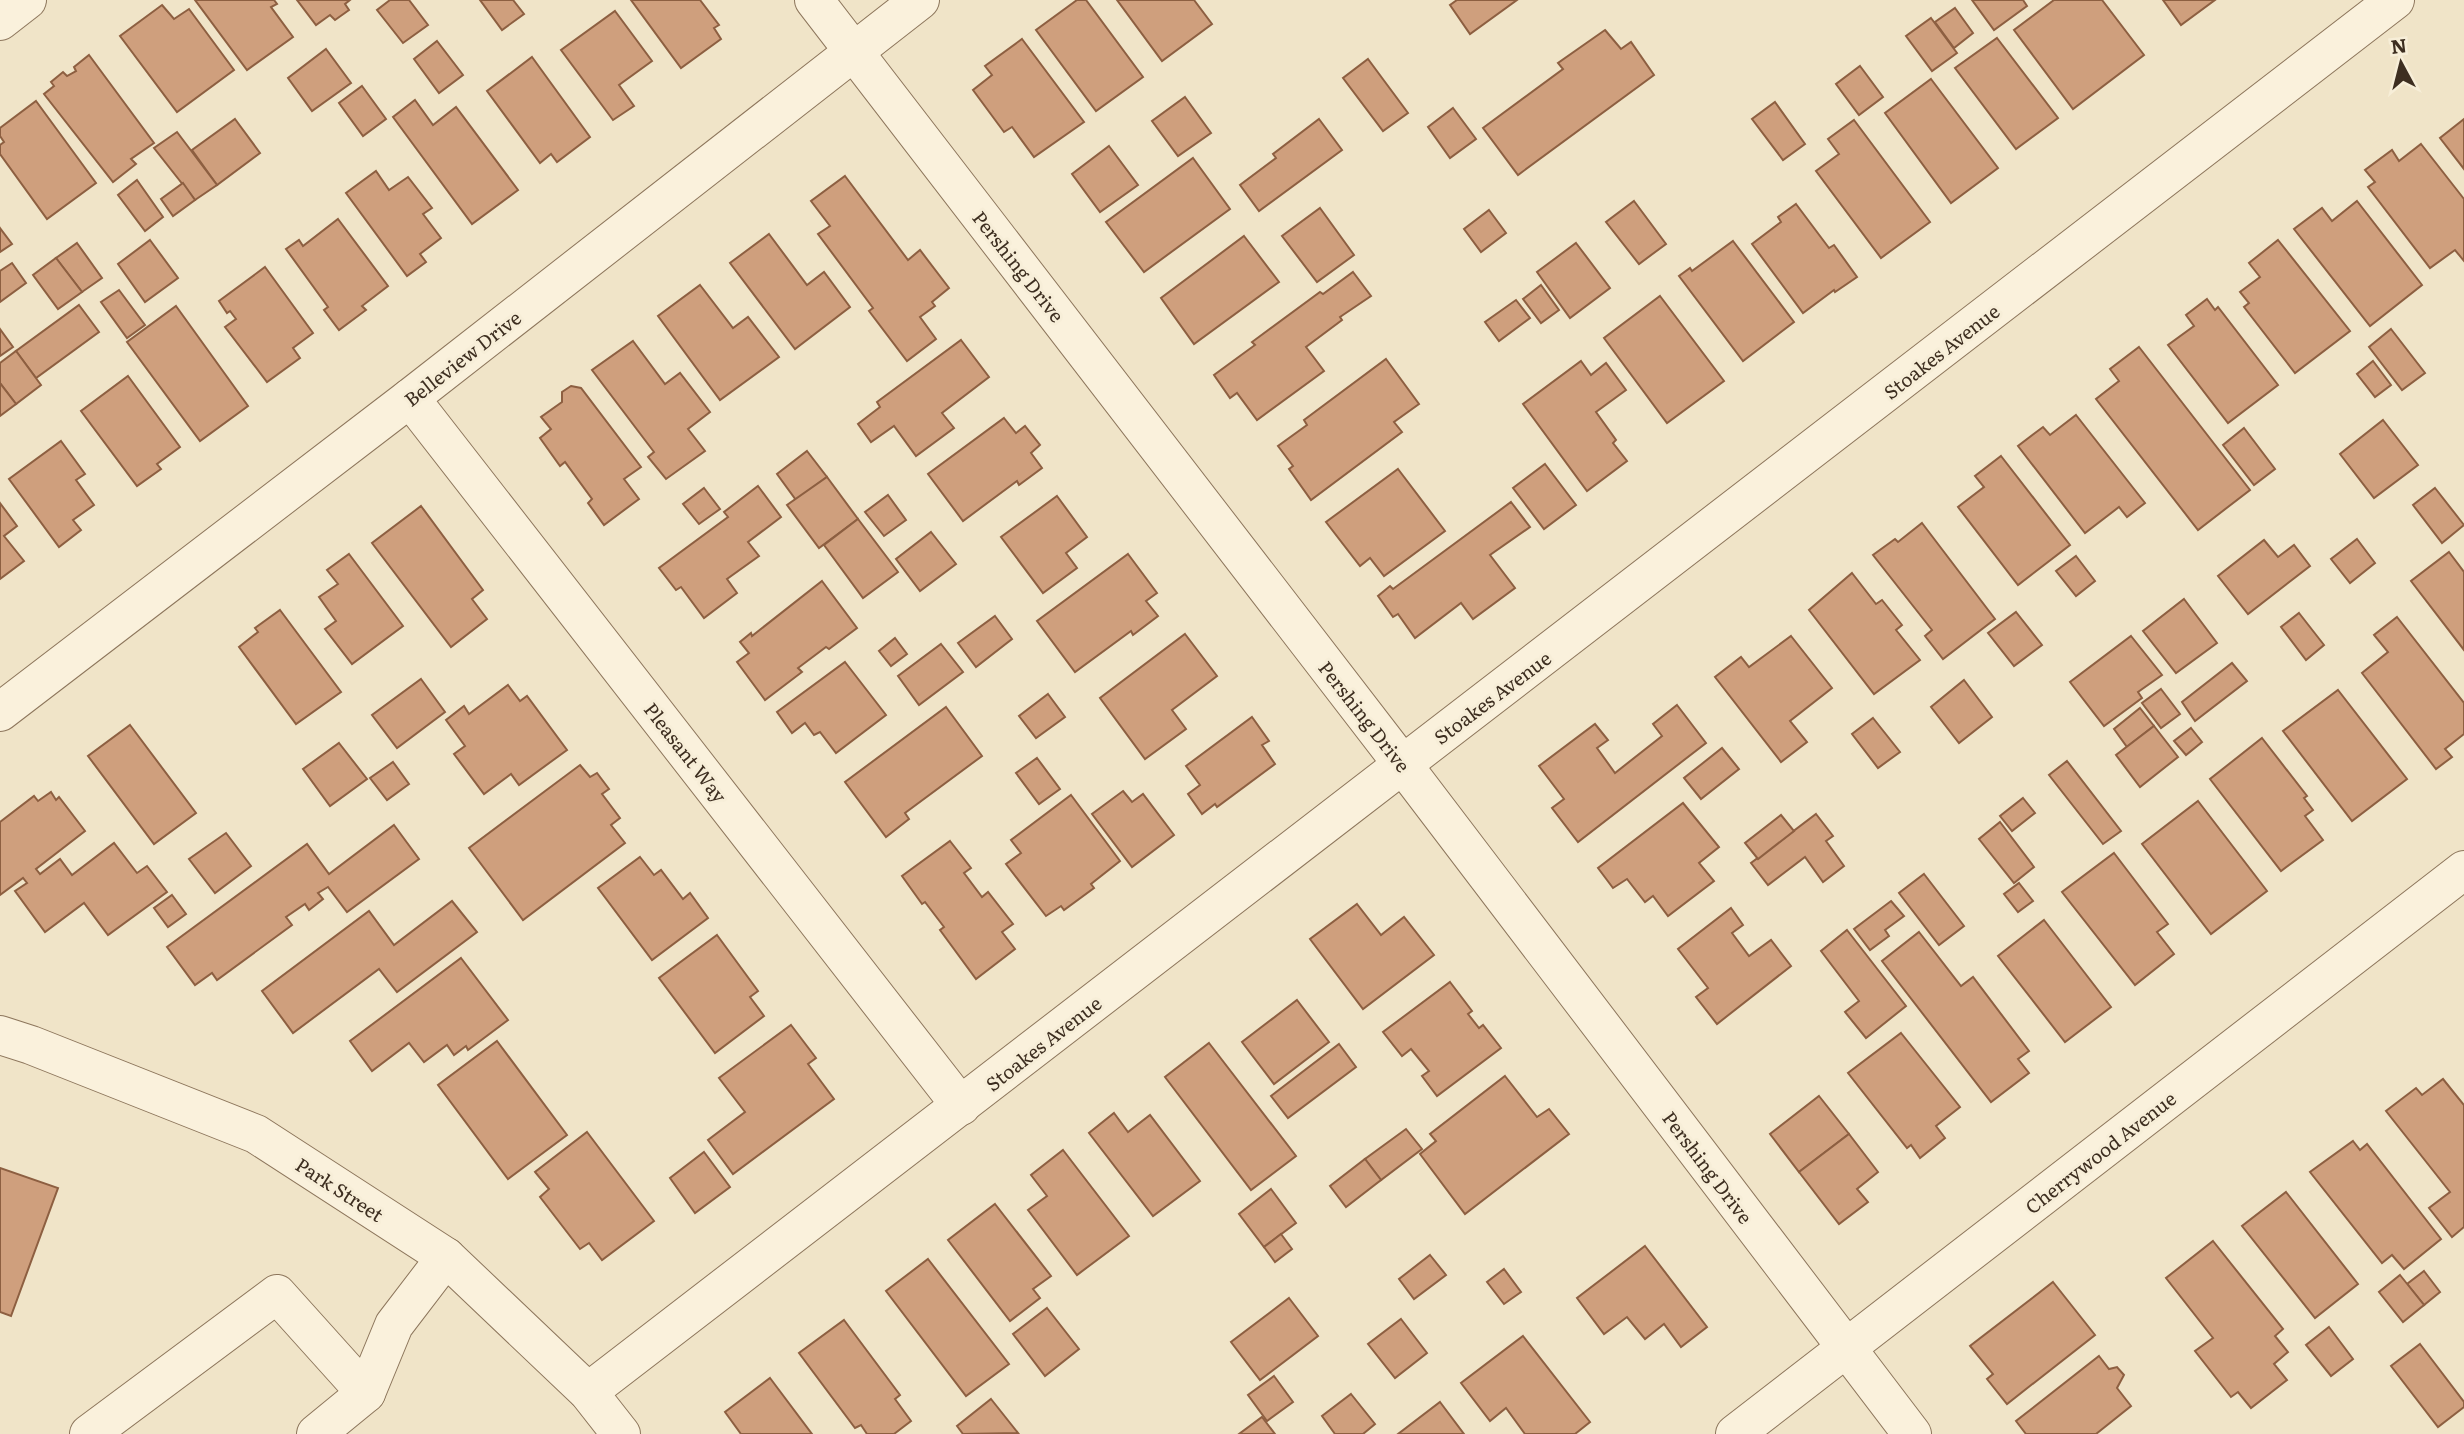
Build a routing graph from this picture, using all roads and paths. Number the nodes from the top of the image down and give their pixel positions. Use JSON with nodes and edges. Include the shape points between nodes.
{"nodes":[{"id":1,"x":27,"y":0,"type":"edge"},
{"id":2,"x":814,"y":0,"type":"edge"},
{"id":3,"x":920,"y":0,"type":"edge"},
{"id":4,"x":2395,"y":0,"type":"edge"},
{"id":5,"x":0,"y":21,"type":"edge"},
{"id":6,"x":853,"y":51,"type":"junction"},
{"id":7,"x":410,"y":398,"type":"junction"},
{"id":8,"x":0,"y":712,"type":"edge"},
{"id":9,"x":1403,"y":765,"type":"junction"},
{"id":10,"x":2464,"y":870,"type":"edge"},
{"id":11,"x":0,"y":1035,"type":"edge"},
{"id":12,"x":961,"y":1106,"type":"junction"},
{"id":13,"x":446,"y":1257,"type":"junction"},
{"id":14,"x":1846,"y":1348,"type":"junction"},
{"id":15,"x":588,"y":1392,"type":"junction"},
{"id":16,"x":366,"y":1393,"type":"junction"},
{"id":17,"x":89,"y":1434,"type":"edge"},
{"id":18,"x":316,"y":1434,"type":"edge"},
{"id":19,"x":621,"y":1434,"type":"edge"},
{"id":20,"x":1735,"y":1434,"type":"edge"},
{"id":21,"x":1912,"y":1434,"type":"edge"}],
"edges":[{"from":1,"to":5,"type":"street"},
{"from":2,"to":6,"type":"street","name":"Pershing Drive"},
{"from":3,"to":6,"type":"street","name":"Belleview Drive"},
{"from":4,"to":9,"type":"street","name":"Stoakes Avenue"},
{"from":6,"to":7,"type":"street","name":"Belleview Drive"},
{"from":6,"to":9,"type":"street","name":"Pershing Drive"},
{"from":7,"to":8,"type":"street","name":"Belleview Drive"},
{"from":7,"to":12,"type":"street","name":"Pleasant Way"},
{"from":9,"to":12,"type":"street","name":"Stoakes Avenue"},
{"from":9,"to":14,"type":"street","name":"Pershing Drive"},
{"from":10,"to":14,"type":"street","name":"Cherrywood Avenue"},
{"from":11,"to":13,"type":"street","name":"Park Street","via":[[256,1134]]},
{"from":12,"to":15,"type":"street","name":"Stoakes Avenue"},
{"from":13,"to":15,"type":"street","name":"Park Street"},
{"from":13,"to":16,"type":"street","via":[[394,1325]]},
{"from":14,"to":20,"type":"street","name":"Cherrywood Avenue"},
{"from":14,"to":21,"type":"street","name":"Pershing Drive"},
{"from":15,"to":19,"type":"street","name":"Park Street"},
{"from":16,"to":17,"type":"street","via":[[276,1294]]},
{"from":16,"to":18,"type":"street"}]}
